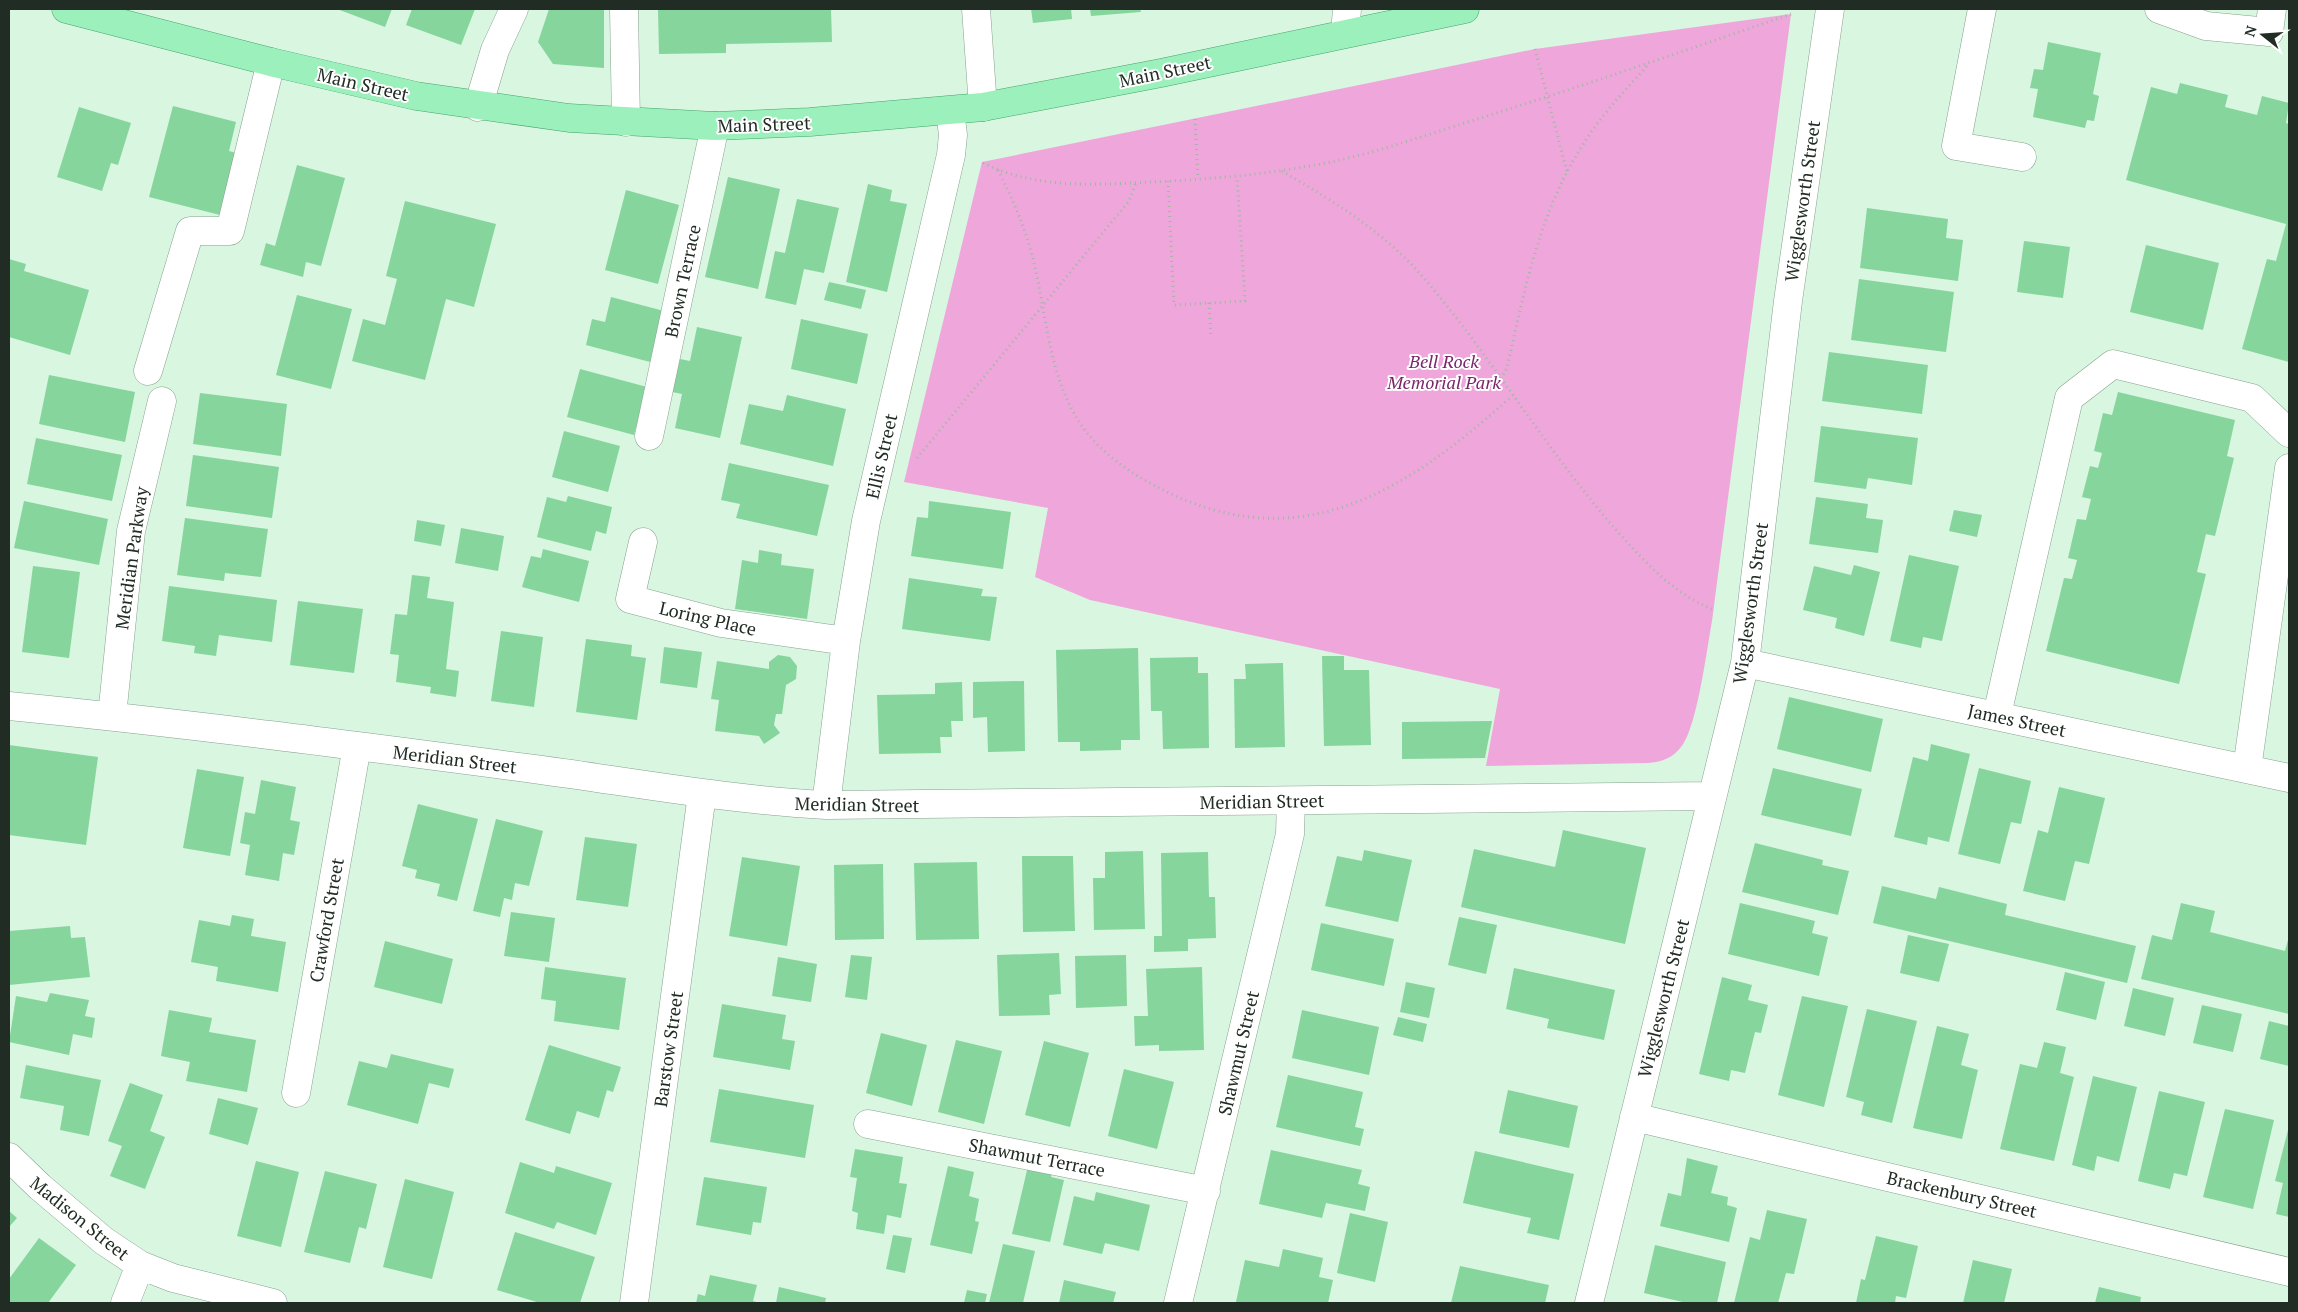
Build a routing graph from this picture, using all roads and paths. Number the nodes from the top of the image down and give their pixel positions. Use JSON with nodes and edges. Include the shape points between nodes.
{"nodes":[{"id":1,"x":66,"y":9,"type":"edge"},
{"id":2,"x":514,"y":9,"type":"edge"},
{"id":3,"x":624,"y":9,"type":"edge"},
{"id":4,"x":976,"y":9,"type":"edge"},
{"id":5,"x":1465,"y":9,"type":"edge"},
{"id":6,"x":1830,"y":9,"type":"edge"},
{"id":7,"x":1982,"y":9,"type":"edge"},
{"id":8,"x":2159,"y":9,"type":"edge"},
{"id":9,"x":2272,"y":9,"type":"edge"},
{"id":10,"x":1791,"y":14,"type":"dead end"},
{"id":11,"x":1346,"y":21,"type":"edge"},
{"id":12,"x":1535,"y":49,"type":"dead end"},
{"id":13,"x":271,"y":62,"type":"junction"},
{"id":14,"x":1649,"y":63,"type":"junction"},
{"id":15,"x":1549,"y":98,"type":"junction"},
{"id":16,"x":478,"y":107,"type":"junction"},
{"id":17,"x":983,"y":107,"type":"junction"},
{"id":18,"x":950,"y":111,"type":"junction"},
{"id":19,"x":1195,"y":119,"type":"dead end"},
{"id":20,"x":626,"y":122,"type":"junction"},
{"id":21,"x":715,"y":126,"type":"junction"},
{"id":22,"x":2022,"y":157,"type":"dead end"},
{"id":23,"x":982,"y":162,"type":"dead end"},
{"id":24,"x":997,"y":170,"type":"junction"},
{"id":25,"x":1282,"y":171,"type":"junction"},
{"id":26,"x":1567,"y":172,"type":"junction"},
{"id":27,"x":1237,"y":177,"type":"junction"},
{"id":28,"x":1198,"y":179,"type":"junction"},
{"id":29,"x":1168,"y":181,"type":"junction"},
{"id":30,"x":1136,"y":183,"type":"junction"},
{"id":31,"x":1209,"y":303,"type":"junction"},
{"id":32,"x":1042,"y":306,"type":"junction"},
{"id":33,"x":1211,"y":337,"type":"dead end"},
{"id":34,"x":148,"y":371,"type":"dead end"},
{"id":35,"x":1501,"y":379,"type":"junction"},
{"id":36,"x":1512,"y":396,"type":"junction"},
{"id":37,"x":162,"y":401,"type":"dead end"},
{"id":38,"x":2289,"y":433,"type":"edge"},
{"id":39,"x":650,"y":436,"type":"dead end"},
{"id":40,"x":914,"y":463,"type":"dead end"},
{"id":41,"x":2289,"y":468,"type":"edge"},
{"id":42,"x":643,"y":542,"type":"dead end"},
{"id":43,"x":1714,"y":610,"type":"dead end"},
{"id":44,"x":846,"y":641,"type":"junction"},
{"id":45,"x":1745,"y":663,"type":"junction"},
{"id":46,"x":9,"y":706,"type":"edge"},
{"id":47,"x":112,"y":716,"type":"junction"},
{"id":48,"x":1997,"y":716,"type":"junction"},
{"id":49,"x":358,"y":746,"type":"junction"},
{"id":50,"x":2246,"y":768,"type":"junction"},
{"id":51,"x":2289,"y":778,"type":"edge"},
{"id":52,"x":702,"y":794,"type":"junction"},
{"id":53,"x":1712,"y":796,"type":"junction"},
{"id":54,"x":1291,"y":801,"type":"junction"},
{"id":55,"x":826,"y":805,"type":"junction"},
{"id":56,"x":296,"y":1093,"type":"dead end"},
{"id":57,"x":1634,"y":1117,"type":"junction"},
{"id":58,"x":868,"y":1124,"type":"dead end"},
{"id":59,"x":9,"y":1157,"type":"edge"},
{"id":60,"x":1206,"y":1191,"type":"junction"},
{"id":61,"x":140,"y":1265,"type":"junction"},
{"id":62,"x":2289,"y":1272,"type":"edge"},
{"id":63,"x":125,"y":1303,"type":"edge"},
{"id":64,"x":273,"y":1303,"type":"edge"},
{"id":65,"x":634,"y":1303,"type":"edge"},
{"id":66,"x":1178,"y":1303,"type":"edge"},
{"id":67,"x":1589,"y":1303,"type":"edge"}],
"edges":[{"from":1,"to":13,"type":"main road","name":"Main Street"},
{"from":2,"to":16,"type":"street","via":[[495,50]]},
{"from":3,"to":20,"type":"street"},
{"from":4,"to":17,"type":"street"},
{"from":5,"to":11,"type":"main road","name":"Main Street"},
{"from":6,"to":45,"type":"street","name":"Wigglesworth Street","via":[[1788,301]]},
{"from":7,"to":22,"type":"street","via":[[1956,146]]},
{"from":8,"to":9,"type":"street","via":[[2206,26],[2269,32]]},
{"from":10,"to":14,"type":"path"},
{"from":11,"to":17,"type":"main road","name":"Main Street","via":[[1161,73]]},
{"from":12,"to":15,"type":"path"},
{"from":13,"to":16,"type":"main road","name":"Main Street","via":[[355,83]]},
{"from":13,"to":34,"type":"street","via":[[230,231],[190,231]]},
{"from":14,"to":15,"type":"path"},
{"from":14,"to":26,"type":"path","via":[[1596,124]]},
{"from":15,"to":25,"type":"path","via":[[1369,152]]},
{"from":15,"to":26,"type":"path"},
{"from":16,"to":20,"type":"main road","name":"Main Street"},
{"from":17,"to":18,"type":"main road","name":"Main Street"},
{"from":18,"to":21,"type":"main road","name":"Main Street"},
{"from":18,"to":44,"type":"street","name":"Ellis Street","via":[[951,155],[866,521]]},
{"from":19,"to":28,"type":"path"},
{"from":20,"to":21,"type":"main road","name":"Main Street"},
{"from":21,"to":39,"type":"street","name":"Brown Terrace"},
{"from":23,"to":24,"type":"path"},
{"from":24,"to":30,"type":"path","via":[[1040,181],[1109,185]]},
{"from":24,"to":32,"type":"path","via":[[1020,216]]},
{"from":25,"to":27,"type":"path"},
{"from":25,"to":35,"type":"path","via":[[1360,219],[1399,254],[1437,295]]},
{"from":26,"to":35,"type":"path","via":[[1539,236],[1507,368]]},
{"from":27,"to":28,"type":"path"},
{"from":27,"to":31,"type":"path","via":[[1245,300]]},
{"from":28,"to":29,"type":"path"},
{"from":29,"to":30,"type":"path"},
{"from":29,"to":31,"type":"path","via":[[1174,305]]},
{"from":30,"to":32,"type":"path","via":[[1129,201]]},
{"from":31,"to":33,"type":"path"},
{"from":32,"to":36,"type":"path","via":[[1064,392],[1075,415],[1098,445],[1149,483],[1175,496],[1238,516],[1260,519],[1304,516],[1379,494],[1431,463]]},
{"from":32,"to":40,"type":"path"},
{"from":35,"to":36,"type":"path"},
{"from":36,"to":43,"type":"path","via":[[1591,501],[1634,549],[1679,593]]},
{"from":37,"to":47,"type":"street","name":"Meridian Parkway","via":[[132,531]]},
{"from":38,"to":48,"type":"street","via":[[2252,398],[2113,364],[2069,398]]},
{"from":41,"to":50,"type":"street"},
{"from":42,"to":44,"type":"street","name":"Loring Place","via":[[630,599],[721,623]]},
{"from":44,"to":55,"type":"street","name":"Ellis Street"},
{"from":45,"to":48,"type":"street","name":"James Street"},
{"from":45,"to":53,"type":"street","name":"Wigglesworth Street"},
{"from":46,"to":47,"type":"street","name":"Meridian Street"},
{"from":47,"to":49,"type":"street","name":"Meridian Street"},
{"from":48,"to":50,"type":"street","name":"James Street"},
{"from":49,"to":52,"type":"street","name":"Meridian Street"},
{"from":49,"to":56,"type":"street","name":"Crawford Street"},
{"from":50,"to":51,"type":"street","name":"James Street"},
{"from":52,"to":55,"type":"street","name":"Meridian Street"},
{"from":52,"to":65,"type":"street","name":"Barstow Street"},
{"from":53,"to":54,"type":"street","name":"Meridian Street"},
{"from":53,"to":57,"type":"street","name":"Wigglesworth Street"},
{"from":54,"to":55,"type":"street","name":"Meridian Street"},
{"from":54,"to":60,"type":"street","name":"Shawmut Street","via":[[1290,834]]},
{"from":57,"to":62,"type":"street","name":"Brackenbury Street"},
{"from":57,"to":67,"type":"street","name":"Wigglesworth Street"},
{"from":58,"to":60,"type":"street","name":"Shawmut Terrace"},
{"from":59,"to":61,"type":"street","name":"Madison Street","via":[[104,1242]]},
{"from":60,"to":66,"type":"street","name":"Shawmut Street"},
{"from":61,"to":63,"type":"street"},
{"from":61,"to":64,"type":"street","name":"Madison Street","via":[[173,1278]]}]}
